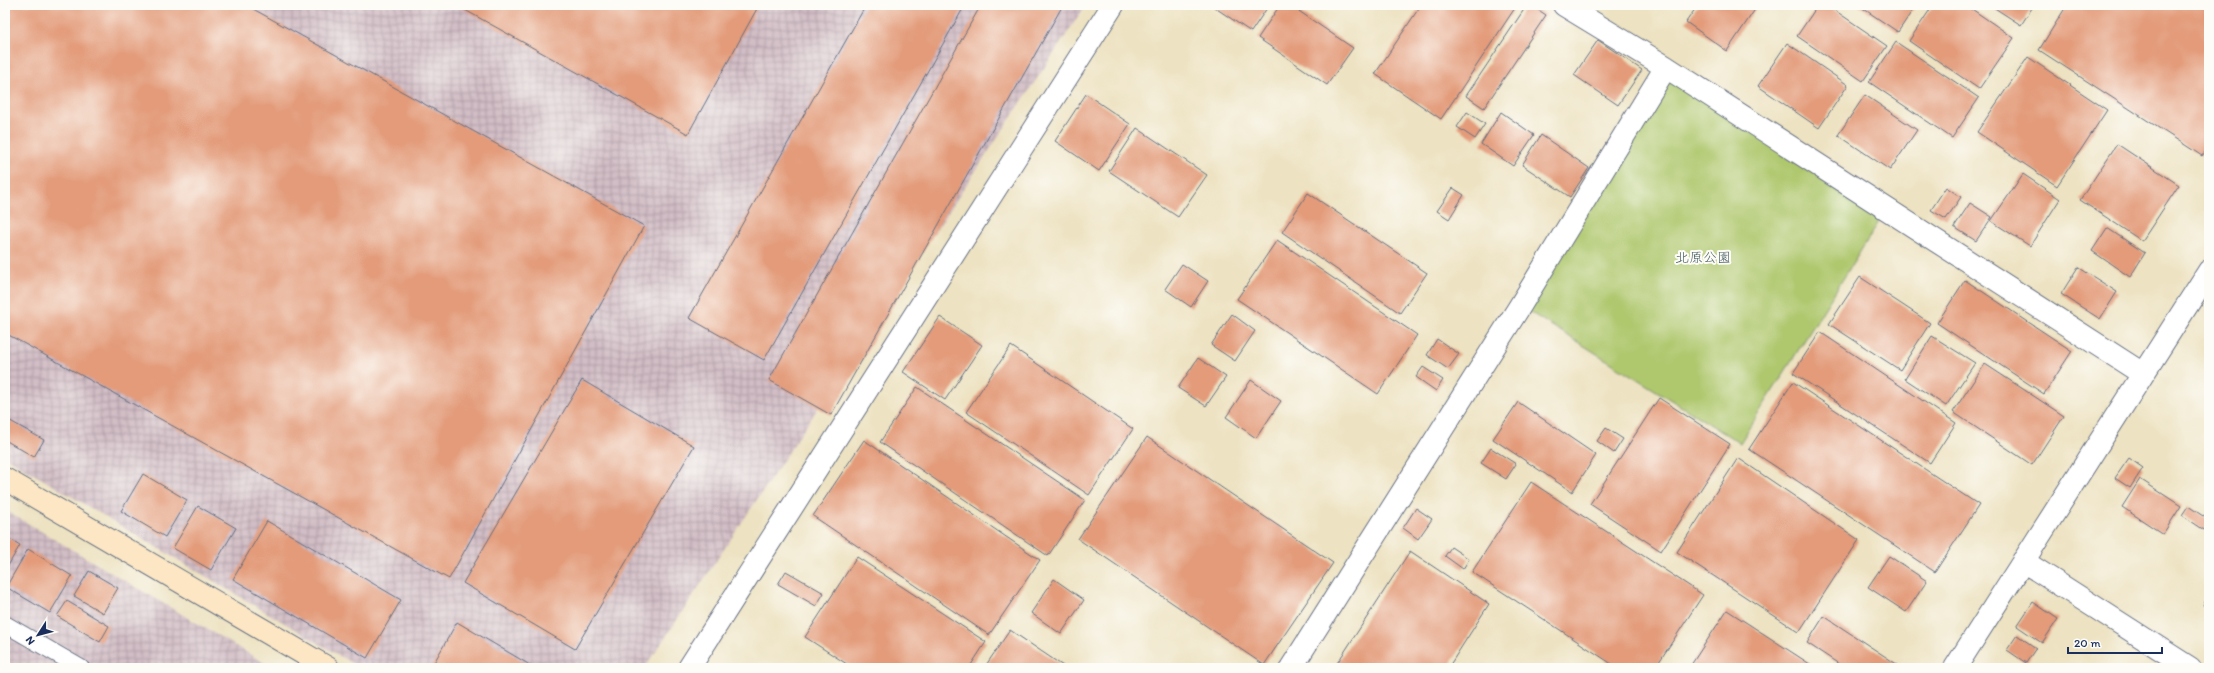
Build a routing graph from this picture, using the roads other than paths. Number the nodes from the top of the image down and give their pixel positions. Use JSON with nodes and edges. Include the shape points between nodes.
{"nodes":[{"id":1,"x":1113,"y":5,"type":"edge"},
{"id":2,"x":1564,"y":5,"type":"edge"},
{"id":3,"x":1666,"y":67,"type":"junction"},
{"id":4,"x":2209,"y":271,"type":"edge"},
{"id":5,"x":2143,"y":374,"type":"junction"},
{"id":6,"x":5,"y":479,"type":"edge"},
{"id":7,"x":2023,"y":561,"type":"junction"},
{"id":8,"x":5,"y":624,"type":"edge"},
{"id":9,"x":81,"y":668,"type":"edge"},
{"id":10,"x":328,"y":668,"type":"edge"},
{"id":11,"x":689,"y":668,"type":"edge"},
{"id":12,"x":1291,"y":668,"type":"edge"},
{"id":13,"x":1955,"y":668,"type":"edge"},
{"id":14,"x":2190,"y":668,"type":"edge"}],
"edges":[{"from":1,"to":11,"type":"street"},
{"from":2,"to":3,"type":"street"},
{"from":3,"to":5,"type":"street"},
{"from":3,"to":12,"type":"street","via":[[1520,306]]},
{"from":4,"to":5,"type":"street"},
{"from":5,"to":7,"type":"street"},
{"from":6,"to":10,"type":"street"},
{"from":7,"to":13,"type":"street"},
{"from":7,"to":14,"type":"street"},
{"from":8,"to":9,"type":"lane"}]}
